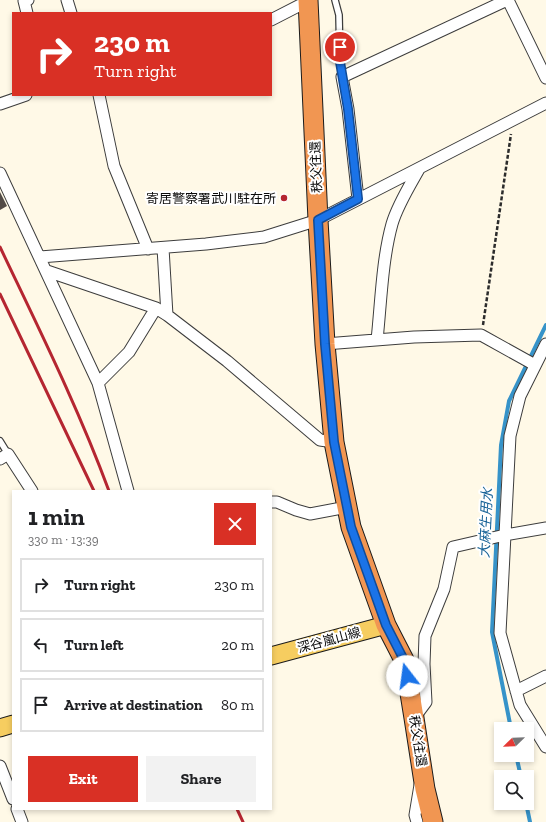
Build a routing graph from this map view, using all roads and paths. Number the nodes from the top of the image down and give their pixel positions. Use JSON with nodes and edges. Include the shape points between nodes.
{"nodes":[{"id":1,"x":28,"y":0,"type":"edge"},
{"id":2,"x":66,"y":0,"type":"edge"},
{"id":3,"x":308,"y":0,"type":"edge"},
{"id":4,"x":335,"y":0,"type":"edge"},
{"id":5,"x":507,"y":0,"type":"edge"},
{"id":6,"x":27,"y":12,"type":"edge"},
{"id":7,"x":71,"y":12,"type":"edge"},
{"id":8,"x":272,"y":19,"type":"edge"},
{"id":9,"x":342,"y":77,"type":"junction"},
{"id":10,"x":546,"y":78,"type":"edge"},
{"id":11,"x":23,"y":96,"type":"edge"},
{"id":12,"x":99,"y":96,"type":"edge"},
{"id":13,"x":546,"y":103,"type":"edge"},
{"id":14,"x":0,"y":104,"type":"edge"},
{"id":15,"x":513,"y":120,"type":"junction"},
{"id":16,"x":418,"y":168,"type":"junction"},
{"id":17,"x":0,"y":173,"type":"edge"},
{"id":18,"x":358,"y":199,"type":"junction"},
{"id":19,"x":318,"y":220,"type":"junction"},
{"id":20,"x":163,"y":248,"type":"junction"},
{"id":21,"x":148,"y":249,"type":"junction"},
{"id":22,"x":40,"y":257,"type":"junction"},
{"id":23,"x":47,"y":271,"type":"junction"},
{"id":24,"x":156,"y":308,"type":"junction"},
{"id":25,"x":167,"y":315,"type":"junction"},
{"id":26,"x":481,"y":335,"type":"junction"},
{"id":27,"x":377,"y":340,"type":"junction"},
{"id":28,"x":325,"y":344,"type":"junction"},
{"id":29,"x":546,"y":344,"type":"edge"},
{"id":30,"x":535,"y":365,"type":"junction"},
{"id":31,"x":98,"y":383,"type":"junction"},
{"id":32,"x":0,"y":441,"type":"edge"},
{"id":33,"x":334,"y":442,"type":"junction"},
{"id":34,"x":4,"y":457,"type":"edge"},
{"id":35,"x":31,"y":490,"type":"edge"},
{"id":36,"x":128,"y":490,"type":"edge"},
{"id":37,"x":272,"y":502,"type":"edge"},
{"id":38,"x":346,"y":507,"type":"junction"},
{"id":39,"x":546,"y":528,"type":"edge"},
{"id":40,"x":505,"y":535,"type":"junction"},
{"id":41,"x":386,"y":625,"type":"junction"},
{"id":42,"x":272,"y":656,"type":"edge"},
{"id":43,"x":546,"y":676,"type":"edge"},
{"id":44,"x":516,"y":691,"type":"junction"},
{"id":45,"x":414,"y":718,"type":"junction"},
{"id":46,"x":12,"y":724,"type":"edge"},
{"id":47,"x":0,"y":728,"type":"edge"},
{"id":48,"x":546,"y":747,"type":"edge"},
{"id":49,"x":0,"y":766,"type":"edge"},
{"id":50,"x":422,"y":771,"type":"junction"},
{"id":51,"x":12,"y":796,"type":"edge"},
{"id":52,"x":17,"y":810,"type":"edge"},
{"id":53,"x":22,"y":822,"type":"edge"},
{"id":54,"x":417,"y":822,"type":"edge"},
{"id":55,"x":433,"y":822,"type":"edge"}],
"edges":[{"from":1,"to":6,"type":"street","via":[[24,1]]},
{"from":2,"to":7,"type":"street"},
{"from":3,"to":8,"type":"street"},
{"from":3,"to":19,"type":"highway","name":"秩父往還"},
{"from":4,"to":9,"type":"lane","via":[[339,15]]},
{"from":5,"to":9,"type":"street"},
{"from":5,"to":10,"type":"street"},
{"from":9,"to":18,"type":"street"},
{"from":11,"to":14,"type":"street"},
{"from":12,"to":21,"type":"street","via":[[114,166]]},
{"from":13,"to":15,"type":"street"},
{"from":15,"to":16,"type":"street"},
{"from":15,"to":26,"type":"path"},
{"from":16,"to":18,"type":"street"},
{"from":16,"to":27,"type":"street","via":[[392,222],[384,266]]},
{"from":17,"to":22,"type":"street"},
{"from":18,"to":19,"type":"street"},
{"from":19,"to":20,"type":"street","via":[[264,237]]},
{"from":19,"to":28,"type":"highway","name":"秩父往還"},
{"from":20,"to":21,"type":"street"},
{"from":20,"to":25,"type":"street"},
{"from":21,"to":22,"type":"street"},
{"from":22,"to":23,"type":"street"},
{"from":23,"to":24,"type":"street"},
{"from":23,"to":31,"type":"street"},
{"from":24,"to":25,"type":"street"},
{"from":24,"to":31,"type":"street","via":[[129,352]]},
{"from":25,"to":33,"type":"street","via":[[228,361],[320,440]]},
{"from":26,"to":27,"type":"street"},
{"from":26,"to":30,"type":"street"},
{"from":27,"to":28,"type":"street"},
{"from":28,"to":33,"type":"highway","name":"秩父往還"},
{"from":29,"to":30,"type":"street"},
{"from":30,"to":40,"type":"street","via":[[520,396],[510,436]]},
{"from":31,"to":36,"type":"street"},
{"from":32,"to":34,"type":"lane"},
{"from":33,"to":38,"type":"highway","name":"秩父往還"},
{"from":34,"to":35,"type":"street"},
{"from":37,"to":38,"type":"street","via":[[310,514]]},
{"from":38,"to":41,"type":"highway","name":"秩父往還"},
{"from":39,"to":40,"type":"street"},
{"from":40,"to":44,"type":"street","via":[[500,632]]},
{"from":40,"to":45,"type":"street","via":[[453,547],[444,588],[425,636],[426,702]]},
{"from":41,"to":42,"type":"main road","name":"深谷嵐山線"},
{"from":41,"to":45,"type":"highway","name":"秩父往還","via":[[405,662]]},
{"from":43,"to":44,"type":"street"},
{"from":44,"to":48,"type":"street","via":[[520,705]]},
{"from":45,"to":50,"type":"highway","name":"秩父往還"},
{"from":46,"to":47,"type":"main road"},
{"from":49,"to":51,"type":"street"},
{"from":50,"to":54,"type":"street","via":[[415,815]]},
{"from":50,"to":55,"type":"highway","name":"秩父往還"},
{"from":52,"to":53,"type":"street"}]}
